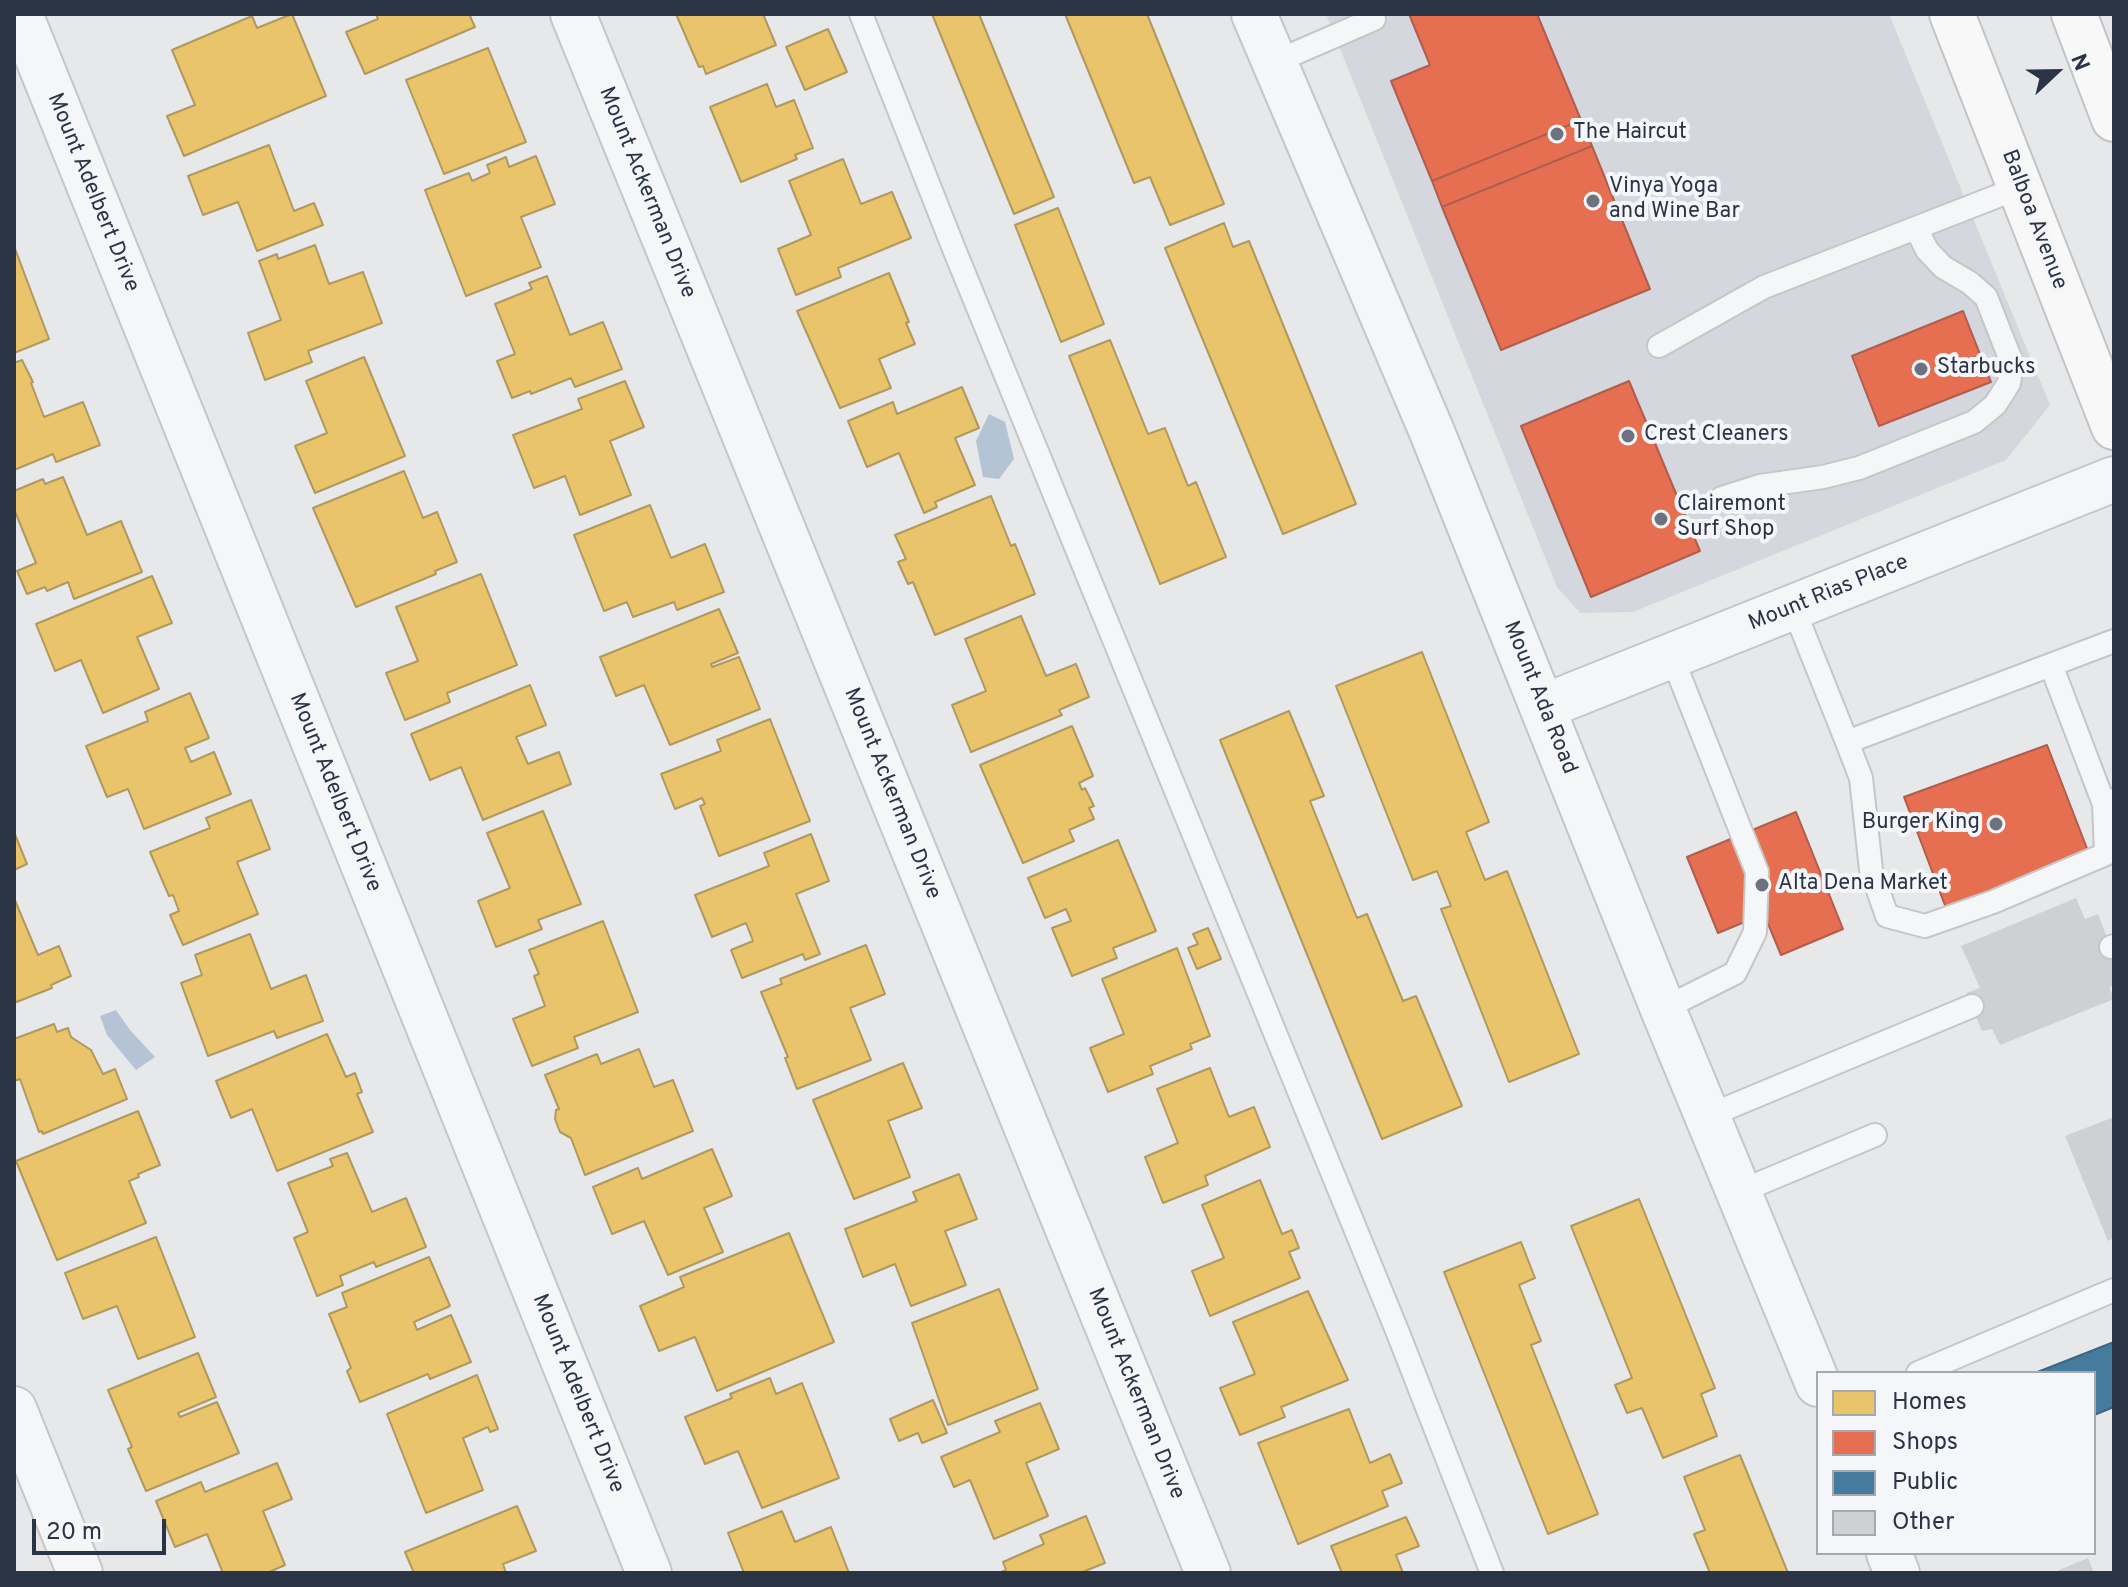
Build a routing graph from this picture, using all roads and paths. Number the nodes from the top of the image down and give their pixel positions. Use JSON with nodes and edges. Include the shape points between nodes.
{"nodes":[{"id":1,"x":20,"y":14,"type":"edge"},
{"id":2,"x":573,"y":14,"type":"edge"},
{"id":3,"x":861,"y":14,"type":"edge"},
{"id":4,"x":1254,"y":14,"type":"edge"},
{"id":5,"x":1372,"y":14,"type":"edge"},
{"id":6,"x":1952,"y":14,"type":"edge"},
{"id":7,"x":2074,"y":14,"type":"edge"},
{"id":8,"x":1275,"y":62,"type":"junction"},
{"id":9,"x":2114,"y":119,"type":"edge"},
{"id":10,"x":2021,"y":187,"type":"junction"},
{"id":11,"x":1916,"y":228,"type":"junction"},
{"id":12,"x":1659,"y":346,"type":"dead end"},
{"id":13,"x":2114,"y":427,"type":"edge"},
{"id":14,"x":2114,"y":479,"type":"edge"},
{"id":15,"x":1722,"y":498,"type":"dead end"},
{"id":16,"x":1793,"y":607,"type":"junction"},
{"id":17,"x":2114,"y":641,"type":"edge"},
{"id":18,"x":1672,"y":657,"type":"junction"},
{"id":19,"x":2051,"y":665,"type":"junction"},
{"id":20,"x":1543,"y":707,"type":"junction"},
{"id":21,"x":1847,"y":742,"type":"junction"},
{"id":22,"x":2109,"y":802,"type":"edge"},
{"id":23,"x":1972,"y":1006,"type":"dead end"},
{"id":24,"x":1663,"y":1009,"type":"junction"},
{"id":25,"x":1708,"y":1116,"type":"junction"},
{"id":26,"x":1875,"y":1135,"type":"dead end"},
{"id":27,"x":1739,"y":1192,"type":"junction"},
{"id":28,"x":2114,"y":1290,"type":"edge"},
{"id":29,"x":1923,"y":1371,"type":"edge"},
{"id":30,"x":1816,"y":1379,"type":"edge"},
{"id":31,"x":14,"y":1409,"type":"edge"},
{"id":32,"x":80,"y":1573,"type":"edge"},
{"id":33,"x":649,"y":1573,"type":"edge"},
{"id":34,"x":1208,"y":1573,"type":"edge"},
{"id":35,"x":1492,"y":1573,"type":"edge"}],
"edges":[{"from":1,"to":33,"type":"street","name":"Mount Adelbert Drive"},
{"from":2,"to":34,"type":"street","name":"Mount Ackerman Drive"},
{"from":3,"to":35,"type":"lane"},
{"from":4,"to":8,"type":"street","name":"Mount Ada Road"},
{"from":5,"to":8,"type":"lane","via":[[1374,19]]},
{"from":6,"to":10,"type":"main road","name":"Balboa Avenue"},
{"from":7,"to":9,"type":"main road"},
{"from":8,"to":20,"type":"street","name":"Mount Ada Road"},
{"from":10,"to":11,"type":"lane"},
{"from":10,"to":13,"type":"main road","name":"Balboa Avenue"},
{"from":11,"to":12,"type":"lane","via":[[1764,287]]},
{"from":11,"to":15,"type":"lane","via":[[1943,267],[1986,297],[2012,363],[2009,383],[1995,405],[1974,422],[1859,468]]},
{"from":14,"to":16,"type":"street","name":"Mount Rias Place"},
{"from":16,"to":18,"type":"street","name":"Mount Rias Place"},
{"from":16,"to":21,"type":"lane"},
{"from":17,"to":19,"type":"lane"},
{"from":18,"to":20,"type":"street","name":"Mount Rias Place"},
{"from":18,"to":24,"type":"lane","via":[[1757,872],[1755,932],[1735,973]]},
{"from":19,"to":21,"type":"lane"},
{"from":19,"to":22,"type":"lane"},
{"from":20,"to":24,"type":"street","name":"Mount Ada Road"},
{"from":21,"to":22,"type":"lane","via":[[1861,778],[1871,870],[1887,916],[1925,926],[2106,854]]},
{"from":23,"to":25,"type":"lane"},
{"from":24,"to":25,"type":"street","name":"Mount Ada Road"},
{"from":25,"to":27,"type":"street","name":"Mount Ada Road"},
{"from":26,"to":27,"type":"lane"},
{"from":27,"to":30,"type":"street","name":"Mount Ada Road"},
{"from":28,"to":29,"type":"lane"},
{"from":31,"to":32,"type":"street"}]}
